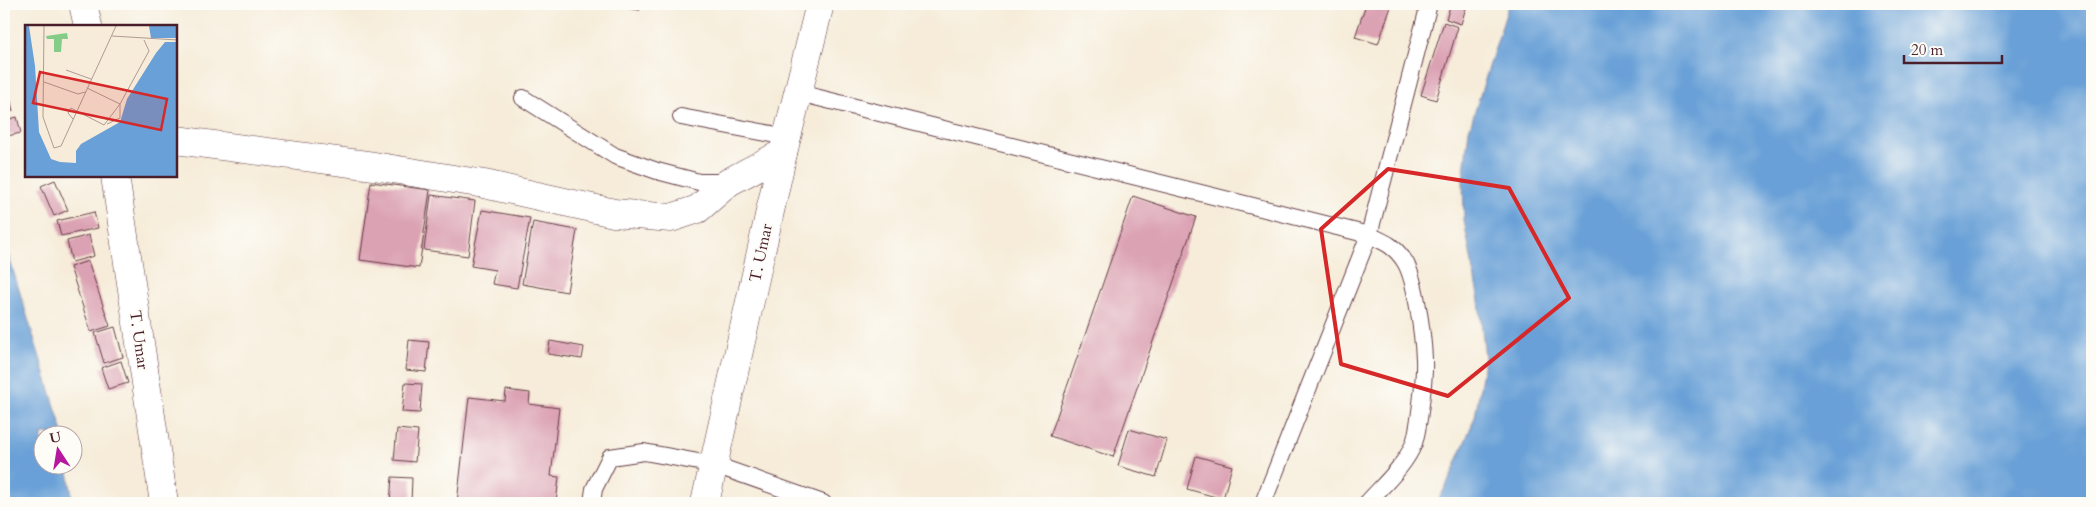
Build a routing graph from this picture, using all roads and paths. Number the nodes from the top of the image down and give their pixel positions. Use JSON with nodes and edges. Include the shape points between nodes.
{"nodes":[{"id":1,"x":83,"y":4,"type":"edge"},
{"id":2,"x":820,"y":4,"type":"edge"},
{"id":3,"x":1429,"y":4,"type":"edge"},
{"id":4,"x":88,"y":25,"type":"edge"},
{"id":5,"x":798,"y":93,"type":"junction"},
{"id":6,"x":523,"y":98,"type":"dead end"},
{"id":7,"x":681,"y":117,"type":"dead end"},
{"id":8,"x":178,"y":140,"type":"edge"},
{"id":9,"x":785,"y":145,"type":"junction"},
{"id":10,"x":114,"y":178,"type":"edge"},
{"id":11,"x":729,"y":182,"type":"junction"},
{"id":12,"x":1369,"y":235,"type":"junction"},
{"id":13,"x":715,"y":465,"type":"junction"},
{"id":14,"x":164,"y":503,"type":"edge"},
{"id":15,"x":592,"y":503,"type":"edge"},
{"id":16,"x":705,"y":503,"type":"edge"},
{"id":17,"x":823,"y":503,"type":"edge"},
{"id":18,"x":1263,"y":503,"type":"edge"},
{"id":19,"x":1367,"y":503,"type":"edge"}],
"edges":[{"from":1,"to":4,"type":"street"},
{"from":2,"to":5,"type":"street","name":"T. Umar"},
{"from":3,"to":12,"type":"lane"},
{"from":5,"to":9,"type":"street","name":"T. Umar"},
{"from":5,"to":12,"type":"lane"},
{"from":6,"to":11,"type":"lane","via":[[615,156],[699,182]]},
{"from":7,"to":9,"type":"lane"},
{"from":8,"to":11,"type":"street","via":[[484,184],[614,214],[671,218],[698,209]]},
{"from":9,"to":11,"type":"street"},
{"from":9,"to":13,"type":"street","name":"T. Umar"},
{"from":10,"to":14,"type":"street","name":"T. Umar"},
{"from":12,"to":18,"type":"lane"},
{"from":12,"to":19,"type":"lane","via":[[1391,244],[1405,262],[1414,286],[1424,360],[1414,443],[1402,464]]},
{"from":13,"to":15,"type":"lane","via":[[644,452],[610,457],[594,489]]},
{"from":13,"to":16,"type":"street","name":"T. Umar"},
{"from":13,"to":17,"type":"lane"}]}
